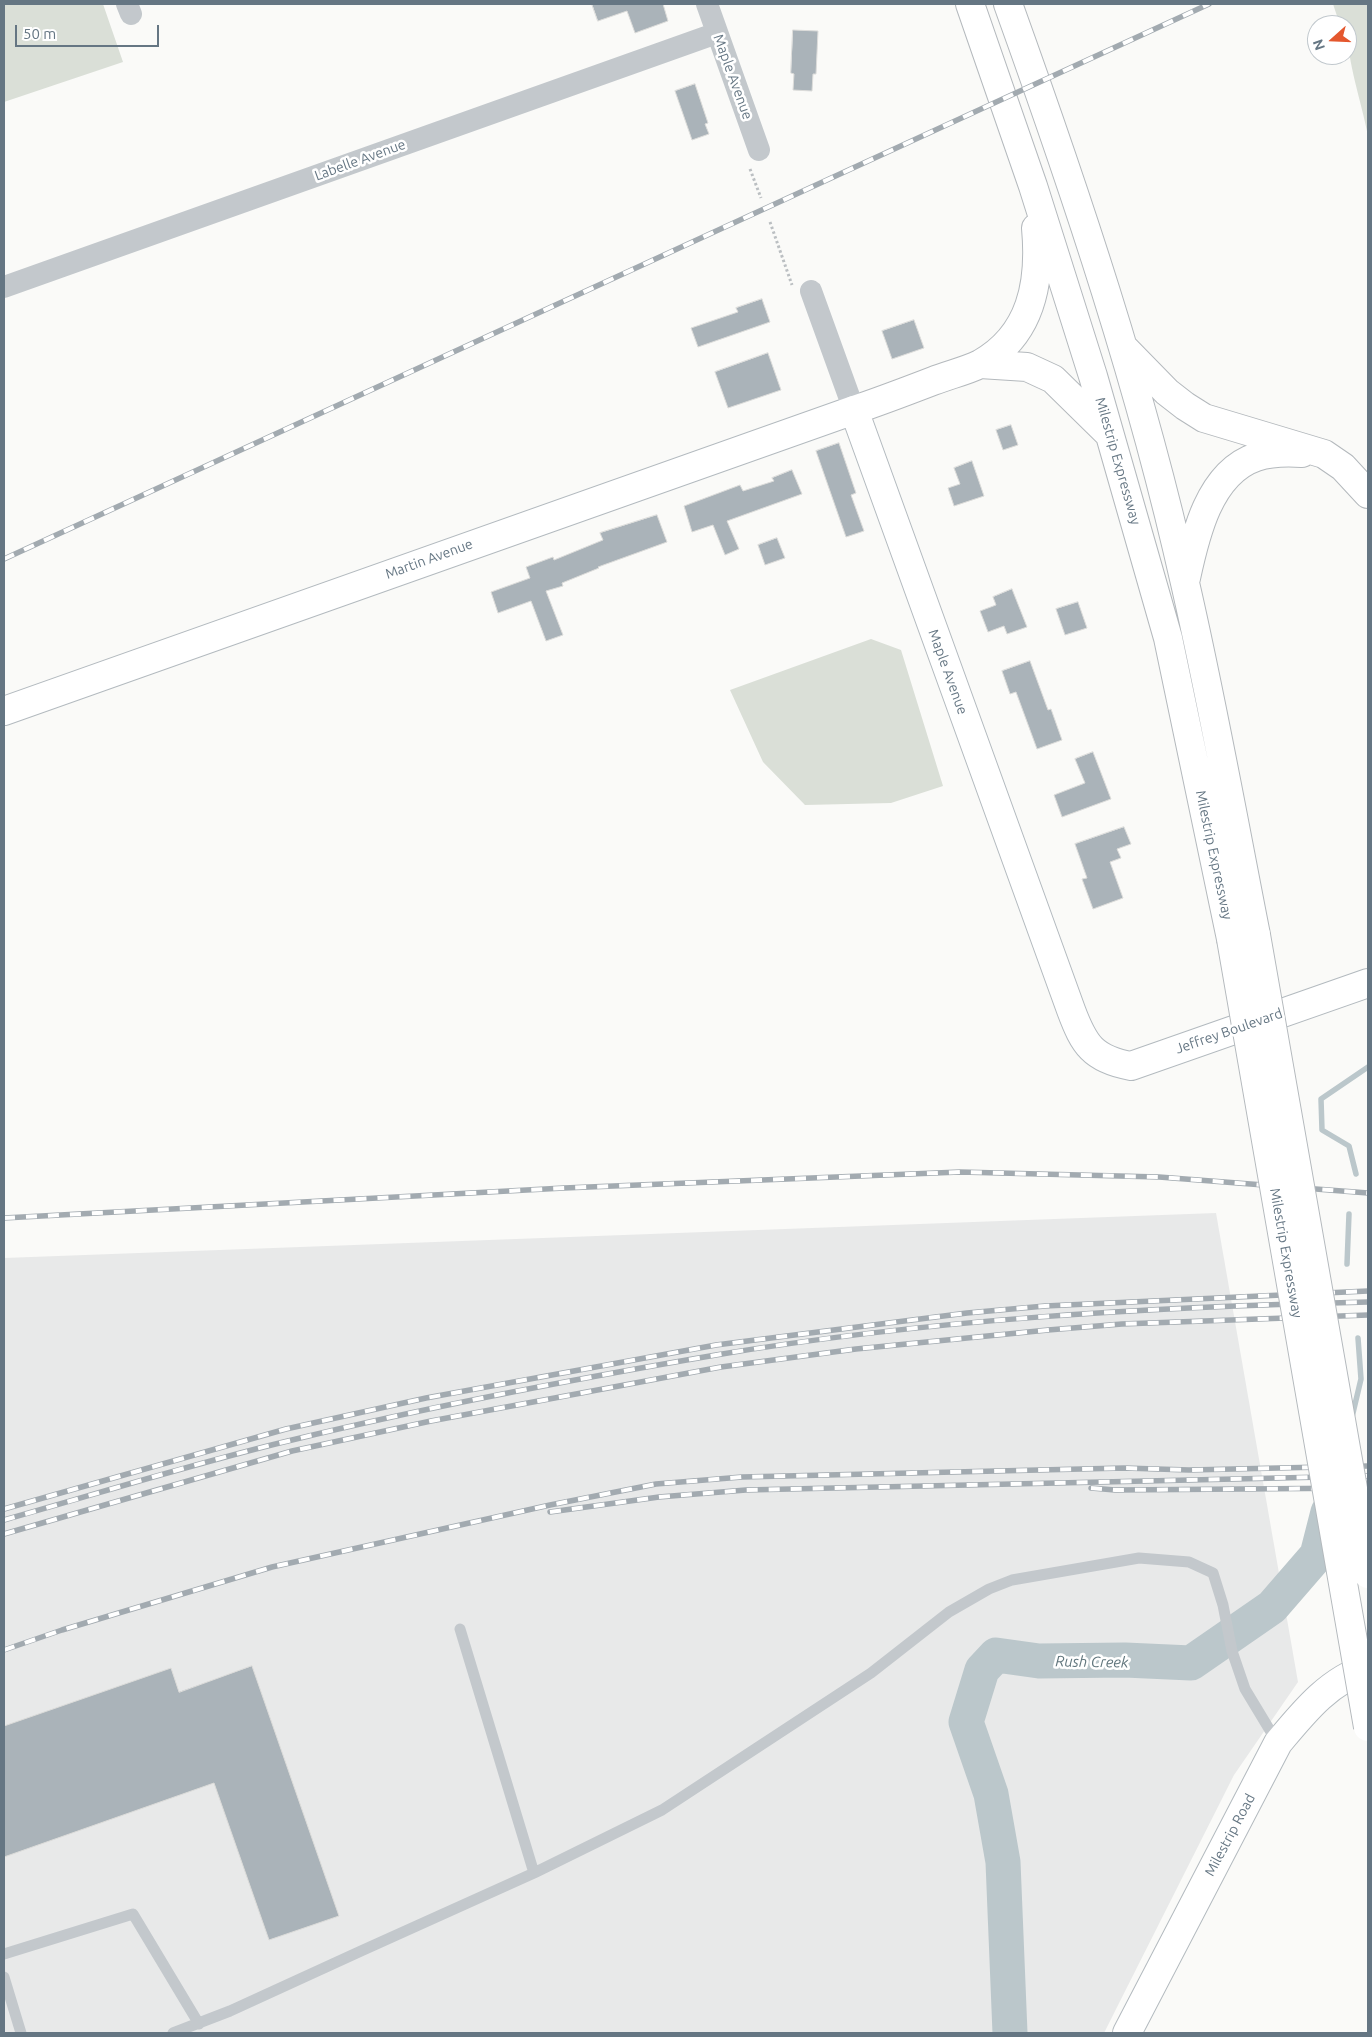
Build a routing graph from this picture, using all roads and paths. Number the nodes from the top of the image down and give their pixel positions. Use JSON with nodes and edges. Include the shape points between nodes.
{"nodes":[{"id":1,"x":707,"y":4,"type":"edge"},
{"id":2,"x":970,"y":4,"type":"edge"},
{"id":3,"x":1008,"y":4,"type":"edge"},
{"id":4,"x":717,"y":33,"type":"junction"},
{"id":5,"x":755,"y":160,"type":"joint"},
{"id":6,"x":1033,"y":186,"type":"junction"},
{"id":7,"x":761,"y":198,"type":"dead end"},
{"id":8,"x":4,"y":287,"type":"edge"},
{"id":9,"x":811,"y":290,"type":"dead end"},
{"id":10,"x":1121,"y":345,"type":"junction"},
{"id":11,"x":980,"y":364,"type":"junction"},
{"id":12,"x":854,"y":410,"type":"junction"},
{"id":13,"x":1110,"y":435,"type":"junction"},
{"id":14,"x":1324,"y":454,"type":"junction"},
{"id":15,"x":1368,"y":494,"type":"edge"},
{"id":16,"x":1185,"y":582,"type":"junction"},
{"id":17,"x":4,"y":711,"type":"edge"},
{"id":18,"x":1243,"y":937,"type":"junction"},
{"id":19,"x":1368,"y":983,"type":"edge"},
{"id":20,"x":1091,"y":1050,"type":"joint"},
{"id":21,"x":1368,"y":1574,"type":"edge"},
{"id":22,"x":460,"y":1629,"type":"dead end"},
{"id":23,"x":1368,"y":1668,"type":"edge"},
{"id":24,"x":1368,"y":1727,"type":"edge"},
{"id":25,"x":1278,"y":1743,"type":"junction"},
{"id":26,"x":534,"y":1873,"type":"junction"},
{"id":27,"x":4,"y":1954,"type":"edge"},
{"id":28,"x":4,"y":1977,"type":"edge"},
{"id":29,"x":199,"y":2024,"type":"junction"},
{"id":30,"x":21,"y":2033,"type":"edge"},
{"id":31,"x":173,"y":2033,"type":"edge"},
{"id":32,"x":1127,"y":2033,"type":"edge"}],
"edges":[{"from":1,"to":4,"type":"street","name":"Maple Avenue"},
{"from":2,"to":6,"type":"main road","name":"Milestrip Expressway"},
{"from":3,"to":10,"type":"main road","name":"Milestrip Expressway"},
{"from":4,"to":5,"type":"street","name":"Maple Avenue"},
{"from":4,"to":8,"type":"street","name":"Labelle Avenue"},
{"from":5,"to":7,"type":"path"},
{"from":6,"to":11,"type":"main road","via":[[1038,270],[1034,296],[1023,322]]},
{"from":6,"to":13,"type":"main road","name":"Milestrip Expressway"},
{"from":9,"to":12,"type":"street","name":"Maple Avenue"},
{"from":10,"to":14,"type":"main road","via":[[1167,392],[1204,418]]},
{"from":10,"to":16,"type":"main road","name":"Milestrip Expressway"},
{"from":11,"to":12,"type":"main road","name":"Martin Avenue"},
{"from":11,"to":13,"type":"main road","via":[[1016,365],[1046,375],[1083,406]]},
{"from":12,"to":17,"type":"main road","name":"Martin Avenue"},
{"from":12,"to":20,"type":"main road","name":"Maple Avenue","via":[[1071,1010]]},
{"from":13,"to":18,"type":"main road","name":"Milestrip Expressway","via":[[1168,638]]},
{"from":14,"to":15,"type":"main road","via":[[1343,467]]},
{"from":14,"to":16,"type":"main road","via":[[1282,452],[1256,457],[1226,478],[1215,493],[1197,534]]},
{"from":16,"to":18,"type":"main road","name":"Milestrip Expressway"},
{"from":18,"to":21,"type":"main road","name":"Milestrip Expressway","bridge":true},
{"from":18,"to":24,"type":"main road","name":"Milestrip Expressway","bridge":true},
{"from":19,"to":20,"type":"main road","name":"Jeffrey Boulevard","via":[[1131,1066],[1106,1060]]},
{"from":22,"to":26,"type":"lane"},
{"from":23,"to":25,"type":"main road","name":"Milestrip Road","via":[[1356,1672],[1312,1702]]},
{"from":25,"to":26,"type":"lane","via":[[1244,1689],[1213,1573],[1189,1562],[1139,1558],[1012,1580],[949,1612],[871,1673],[662,1810]]},
{"from":25,"to":32,"type":"main road","name":"Milestrip Road"},
{"from":26,"to":29,"type":"lane"},
{"from":27,"to":29,"type":"lane","via":[[133,1914]]},
{"from":28,"to":30,"type":"lane"},
{"from":29,"to":31,"type":"lane"}]}
